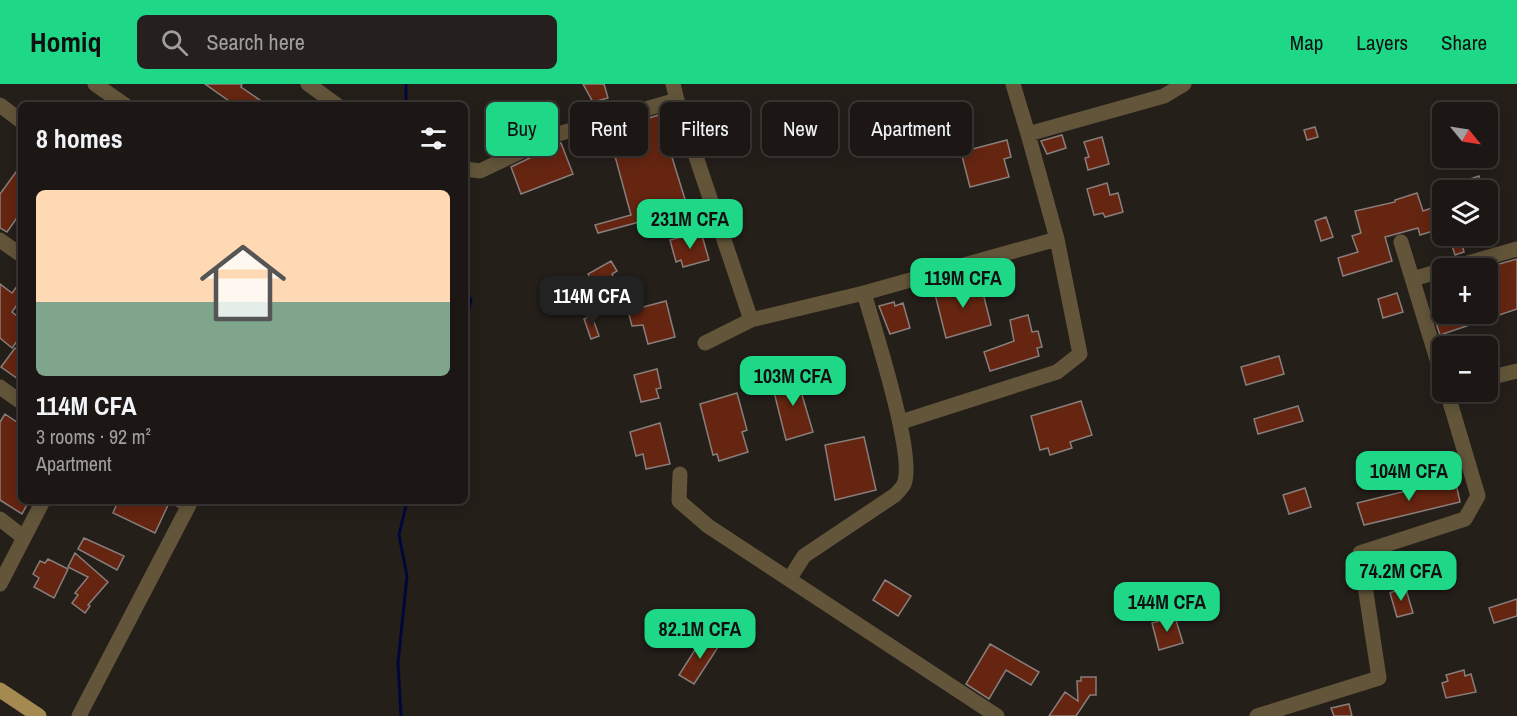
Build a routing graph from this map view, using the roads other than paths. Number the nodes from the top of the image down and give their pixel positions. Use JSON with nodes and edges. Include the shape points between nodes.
{"nodes":[{"id":1,"x":95,"y":84,"type":"edge"},
{"id":2,"x":308,"y":84,"type":"edge"},
{"id":3,"x":673,"y":84,"type":"edge"},
{"id":4,"x":1013,"y":84,"type":"edge"},
{"id":5,"x":1184,"y":84,"type":"edge"},
{"id":6,"x":677,"y":100,"type":"junction"},
{"id":7,"x":121,"y":102,"type":"edge"},
{"id":8,"x":333,"y":102,"type":"edge"},
{"id":9,"x":0,"y":105,"type":"edge"},
{"id":10,"x":18,"y":119,"type":"edge"},
{"id":11,"x":1028,"y":134,"type":"junction"},
{"id":12,"x":468,"y":169,"type":"edge"},
{"id":13,"x":1057,"y":239,"type":"junction"},
{"id":14,"x":0,"y":240,"type":"edge"},
{"id":15,"x":1401,"y":242,"type":"dead end"},
{"id":16,"x":1517,"y":249,"type":"edge"},
{"id":17,"x":18,"y":253,"type":"edge"},
{"id":18,"x":1485,"y":258,"type":"edge"},
{"id":19,"x":1432,"y":273,"type":"edge"},
{"id":20,"x":1413,"y":279,"type":"junction"},
{"id":21,"x":864,"y":293,"type":"junction"},
{"id":22,"x":752,"y":320,"type":"junction"},
{"id":23,"x":1432,"y":342,"type":"edge"},
{"id":24,"x":705,"y":343,"type":"dead end"},
{"id":25,"x":1517,"y":371,"type":"edge"},
{"id":26,"x":1498,"y":376,"type":"edge"},
{"id":27,"x":0,"y":387,"type":"edge"},
{"id":28,"x":18,"y":400,"type":"edge"},
{"id":29,"x":1450,"y":402,"type":"edge"},
{"id":30,"x":901,"y":422,"type":"junction"},
{"id":31,"x":680,"y":474,"type":"dead end"},
{"id":32,"x":41,"y":504,"type":"edge"},
{"id":33,"x":187,"y":504,"type":"edge"},
{"id":34,"x":0,"y":519,"type":"edge"},
{"id":35,"x":23,"y":537,"type":"junction"},
{"id":36,"x":790,"y":578,"type":"junction"},
{"id":37,"x":0,"y":584,"type":"edge"},
{"id":38,"x":0,"y":690,"type":"edge"},
{"id":39,"x":39,"y":716,"type":"edge"},
{"id":40,"x":79,"y":716,"type":"edge"},
{"id":41,"x":997,"y":716,"type":"edge"},
{"id":42,"x":1257,"y":716,"type":"edge"}],
"edges":[{"from":1,"to":7,"type":"street"},
{"from":2,"to":8,"type":"street"},
{"from":3,"to":6,"type":"street"},
{"from":4,"to":11,"type":"street"},
{"from":5,"to":11,"type":"street","via":[[1164,96]]},
{"from":6,"to":12,"type":"street","via":[[558,134],[480,171]]},
{"from":6,"to":22,"type":"street"},
{"from":9,"to":10,"type":"street"},
{"from":11,"to":13,"type":"street"},
{"from":13,"to":21,"type":"street"},
{"from":13,"to":30,"type":"street","via":[[1080,354],[1057,372]]},
{"from":14,"to":17,"type":"street"},
{"from":15,"to":20,"type":"street"},
{"from":16,"to":18,"type":"street"},
{"from":19,"to":20,"type":"street"},
{"from":20,"to":23,"type":"street"},
{"from":21,"to":22,"type":"street"},
{"from":21,"to":30,"type":"street"},
{"from":22,"to":24,"type":"street"},
{"from":25,"to":26,"type":"street"},
{"from":27,"to":28,"type":"street"},
{"from":29,"to":42,"type":"street","via":[[1477,502],[1466,519],[1360,553],[1379,678]]},
{"from":30,"to":36,"type":"street","via":[[904,484],[895,495],[804,556]]},
{"from":31,"to":36,"type":"street","via":[[679,501],[708,526]]},
{"from":32,"to":35,"type":"street"},
{"from":33,"to":40,"type":"street"},
{"from":34,"to":35,"type":"street"},
{"from":35,"to":37,"type":"street"},
{"from":36,"to":41,"type":"street"},
{"from":38,"to":39,"type":"main road"}]}
